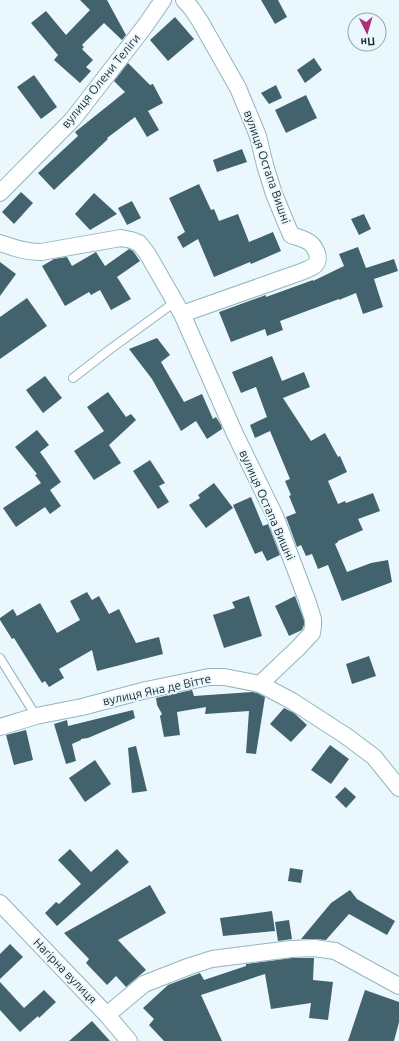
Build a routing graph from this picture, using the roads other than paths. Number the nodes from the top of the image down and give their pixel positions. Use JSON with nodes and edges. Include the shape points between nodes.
{"nodes":[{"id":1,"x":163,"y":0,"type":"edge"},
{"id":2,"x":184,"y":0,"type":"edge"},
{"id":3,"x":0,"y":193,"type":"edge"},
{"id":4,"x":0,"y":243,"type":"edge"},
{"id":5,"x":179,"y":308,"type":"junction"},
{"id":6,"x":72,"y":378,"type":"dead end"},
{"id":7,"x":0,"y":658,"type":"edge"},
{"id":8,"x":260,"y":684,"type":"junction"},
{"id":9,"x":36,"y":716,"type":"junction"},
{"id":10,"x":0,"y":727,"type":"edge"},
{"id":11,"x":399,"y":788,"type":"edge"},
{"id":12,"x":0,"y":903,"type":"edge"},
{"id":13,"x":399,"y":986,"type":"edge"},
{"id":14,"x":106,"y":1015,"type":"junction"},
{"id":15,"x":129,"y":1041,"type":"edge"}],
"edges":[{"from":1,"to":3,"type":"street","name":"вулиця Олени Теліги","via":[[73,119]]},
{"from":2,"to":5,"type":"street","name":"вулиця Остапа Вишні","via":[[200,21],[238,88],[258,136],[274,194],[291,235],[308,241],[314,248],[318,260],[315,265],[301,272]]},
{"from":4,"to":5,"type":"street","name":"вулиця Остапа Вишні","via":[[19,250],[41,252],[121,238],[131,240],[139,243],[147,253]]},
{"from":5,"to":6,"type":"lane","via":[[109,350]]},
{"from":5,"to":8,"type":"street","name":"вулиця Остапа Вишні","via":[[275,516],[313,619],[312,633]]},
{"from":7,"to":9,"type":"lane"},
{"from":8,"to":9,"type":"street","name":"вулиця Яна де Вітте","via":[[224,677],[209,677]]},
{"from":8,"to":11,"type":"street","name":"вулиця Яна де Вітте","via":[[292,701],[346,736],[374,757]]},
{"from":9,"to":10,"type":"street","name":"вулиця Яна де Вітте"},
{"from":12,"to":14,"type":"street","name":"Нагірна вулиця"},
{"from":13,"to":14,"type":"street","via":[[335,951],[314,948],[291,949],[212,959],[190,966],[144,984]]},
{"from":14,"to":15,"type":"street","name":"Нагірна вулиця"}]}
